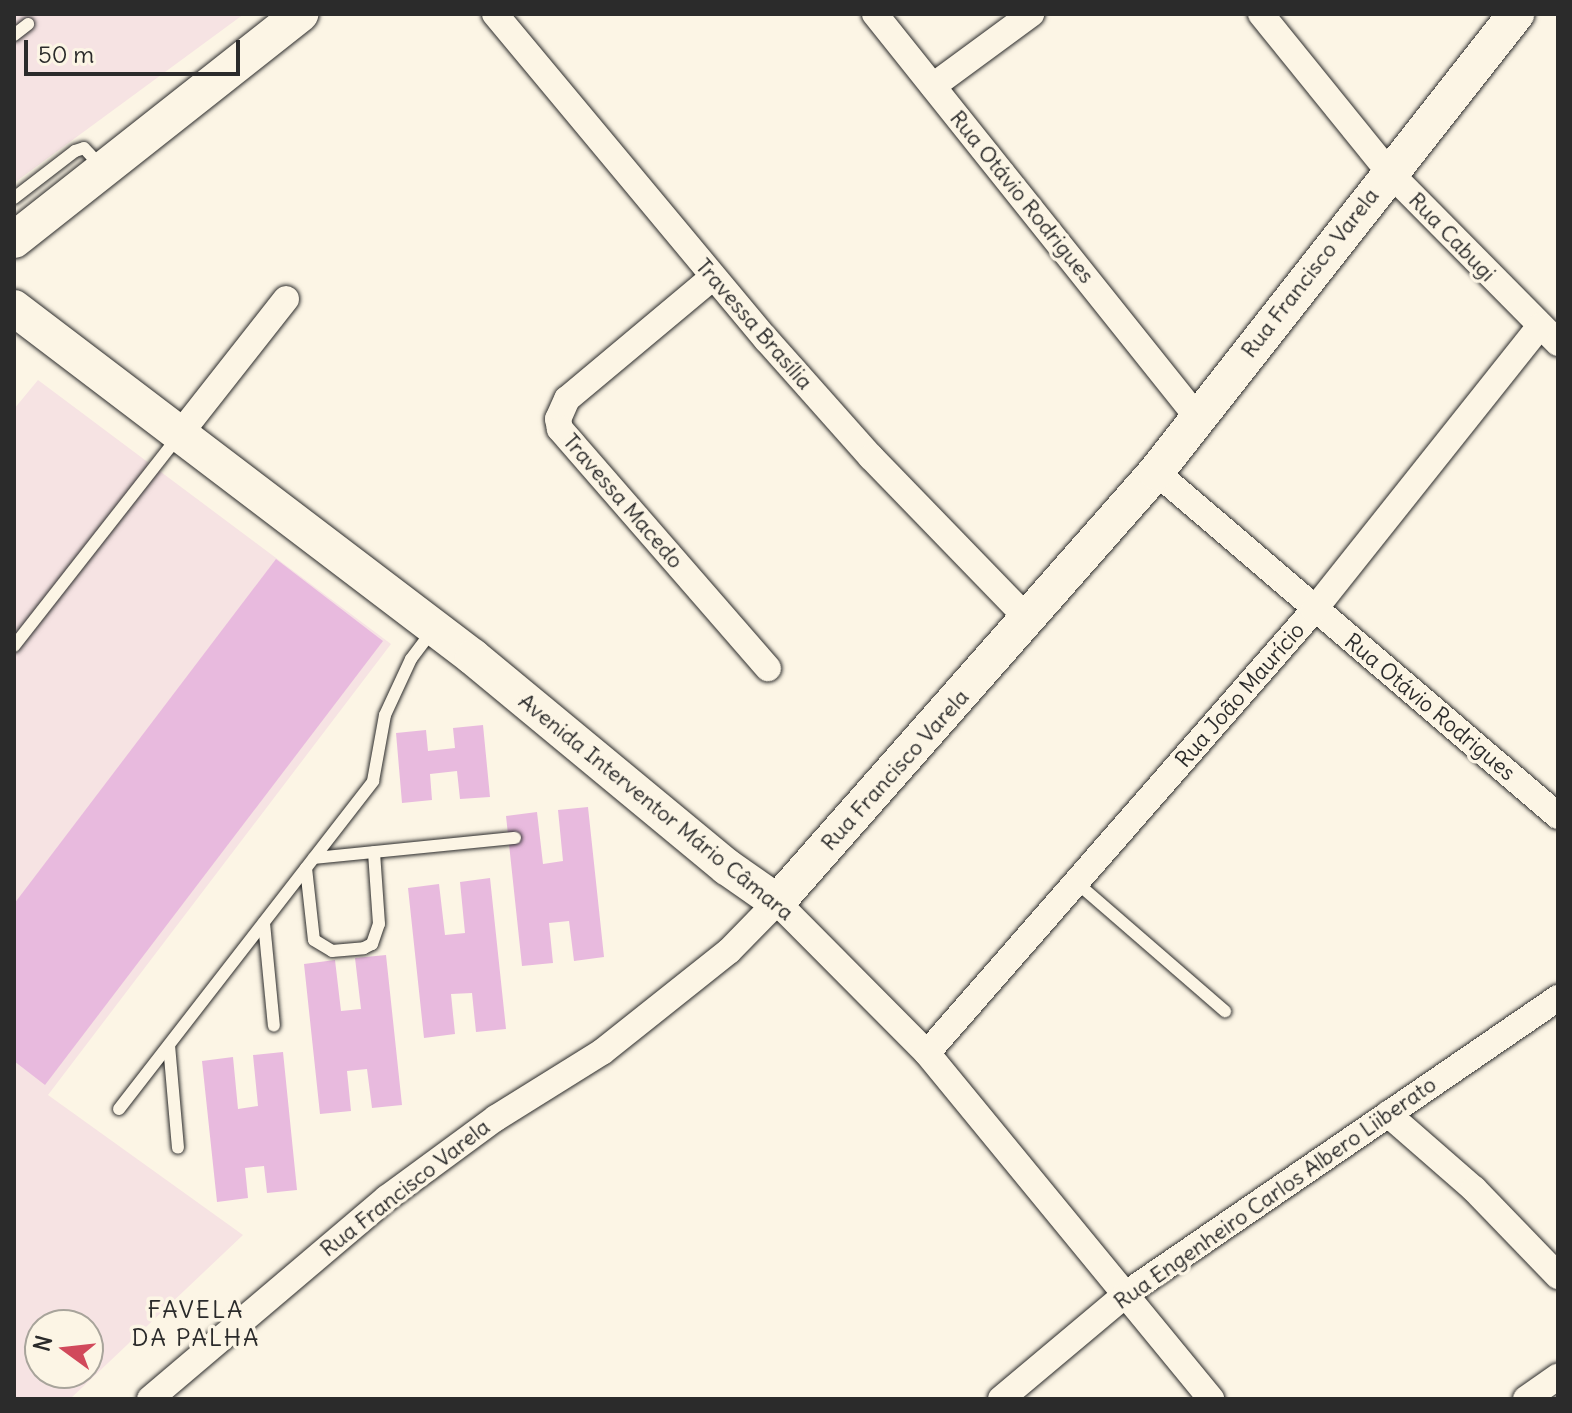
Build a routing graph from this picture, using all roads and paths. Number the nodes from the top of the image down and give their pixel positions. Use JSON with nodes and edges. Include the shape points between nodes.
{"nodes":[{"id":1,"x":300,"y":14,"type":"edge"},
{"id":2,"x":495,"y":14,"type":"edge"},
{"id":3,"x":875,"y":14,"type":"edge"},
{"id":4,"x":1031,"y":14,"type":"edge"},
{"id":5,"x":1261,"y":14,"type":"edge"},
{"id":6,"x":1516,"y":14,"type":"edge"},
{"id":7,"x":28,"y":24,"type":"dead end"},
{"id":8,"x":14,"y":35,"type":"edge"},
{"id":9,"x":933,"y":86,"type":"junction"},
{"id":10,"x":1388,"y":171,"type":"junction"},
{"id":11,"x":21,"y":213,"type":"edge"},
{"id":12,"x":713,"y":277,"type":"junction"},
{"id":13,"x":286,"y":299,"type":"dead end"},
{"id":14,"x":14,"y":308,"type":"edge"},
{"id":15,"x":1549,"y":335,"type":"edge"},
{"id":16,"x":1198,"y":418,"type":"junction"},
{"id":17,"x":179,"y":435,"type":"junction"},
{"id":18,"x":1156,"y":472,"type":"junction"},
{"id":19,"x":1314,"y":610,"type":"junction"},
{"id":20,"x":1029,"y":620,"type":"junction"},
{"id":21,"x":435,"y":628,"type":"junction"},
{"id":22,"x":14,"y":646,"type":"edge"},
{"id":23,"x":768,"y":668,"type":"dead end"},
{"id":24,"x":1558,"y":816,"type":"edge"},
{"id":25,"x":515,"y":838,"type":"dead end"},
{"id":26,"x":374,"y":852,"type":"junction"},
{"id":27,"x":310,"y":863,"type":"junction"},
{"id":28,"x":1077,"y":883,"type":"junction"},
{"id":29,"x":777,"y":902,"type":"junction"},
{"id":30,"x":264,"y":923,"type":"junction"},
{"id":31,"x":1558,"y":998,"type":"edge"},
{"id":32,"x":1225,"y":1011,"type":"dead end"},
{"id":33,"x":274,"y":1026,"type":"dead end"},
{"id":34,"x":169,"y":1045,"type":"junction"},
{"id":35,"x":927,"y":1053,"type":"junction"},
{"id":36,"x":119,"y":1109,"type":"dead end"},
{"id":37,"x":1388,"y":1114,"type":"junction"},
{"id":38,"x":178,"y":1148,"type":"dead end"},
{"id":39,"x":1558,"y":1276,"type":"edge"},
{"id":40,"x":1126,"y":1294,"type":"junction"},
{"id":41,"x":1558,"y":1377,"type":"edge"},
{"id":42,"x":150,"y":1399,"type":"edge"},
{"id":43,"x":1001,"y":1399,"type":"edge"},
{"id":44,"x":1211,"y":1399,"type":"edge"},
{"id":45,"x":1526,"y":1399,"type":"edge"}],
"edges":[{"from":1,"to":11,"type":"street","via":[[103,168]]},
{"from":2,"to":12,"type":"street","name":"Travessa Brasília"},
{"from":3,"to":9,"type":"street","name":"Rua Otávio Rodrigues"},
{"from":4,"to":9,"type":"street"},
{"from":5,"to":10,"type":"street","name":"Rua Cabugi"},
{"from":6,"to":10,"type":"street","name":"Rua Francisco Varela"},
{"from":7,"to":8,"type":"lane"},
{"from":9,"to":16,"type":"street","name":"Rua Otávio Rodrigues"},
{"from":10,"to":15,"type":"street","name":"Rua Cabugi"},
{"from":10,"to":16,"type":"street","name":"Rua Francisco Varela"},
{"from":12,"to":20,"type":"street","name":"Travessa Brasília","via":[[871,457]]},
{"from":12,"to":23,"type":"street","name":"Travessa Macedo","via":[[567,399],[558,419],[560,429]]},
{"from":13,"to":17,"type":"street"},
{"from":14,"to":17,"type":"street","name":"Avenida Interventor Mário Câmara"},
{"from":15,"to":19,"type":"street","name":"Rua João Maurício"},
{"from":16,"to":18,"type":"street","name":"Rua Francisco Varela"},
{"from":17,"to":21,"type":"street","name":"Avenida Interventor Mário Câmara"},
{"from":17,"to":22,"type":"lane"},
{"from":18,"to":19,"type":"street","name":"Rua Otávio Rodrigues"},
{"from":18,"to":20,"type":"street","name":"Rua Francisco Varela"},
{"from":19,"to":24,"type":"street","name":"Rua Otávio Rodrigues"},
{"from":19,"to":28,"type":"street","name":"Rua João Maurício"},
{"from":20,"to":29,"type":"street","name":"Rua Francisco Varela"},
{"from":21,"to":27,"type":"lane","via":[[411,659],[385,715],[373,781]]},
{"from":21,"to":29,"type":"street","name":"Avenida Interventor Mário Câmara"},
{"from":25,"to":26,"type":"lane"},
{"from":26,"to":27,"type":"lane"},
{"from":26,"to":27,"type":"lane","via":[[379,924],[372,944],[364,948],[332,951],[314,940]]},
{"from":27,"to":30,"type":"lane"},
{"from":28,"to":32,"type":"lane"},
{"from":28,"to":35,"type":"street","name":"Rua João Maurício"},
{"from":29,"to":35,"type":"street","name":"Avenida Interventor Mário Câmara"},
{"from":29,"to":42,"type":"street","name":"Rua Francisco Varela","via":[[729,951],[602,1052],[496,1118],[387,1198]]},
{"from":30,"to":33,"type":"lane"},
{"from":30,"to":34,"type":"lane"},
{"from":31,"to":37,"type":"street","name":"Rua Engenheiro Carlos Albero Liiberato"},
{"from":34,"to":36,"type":"lane"},
{"from":34,"to":38,"type":"lane"},
{"from":35,"to":40,"type":"street","name":"Avenida Interventor Mário Câmara"},
{"from":37,"to":39,"type":"street","via":[[1474,1189]]},
{"from":37,"to":40,"type":"street","name":"Rua Engenheiro Carlos Albero Liiberato"},
{"from":40,"to":43,"type":"street","name":"Rua Engenheiro Carlos Albero Liiberato"},
{"from":40,"to":44,"type":"street","name":"Avenida Interventor Mário Câmara"},
{"from":41,"to":45,"type":"street"}]}
